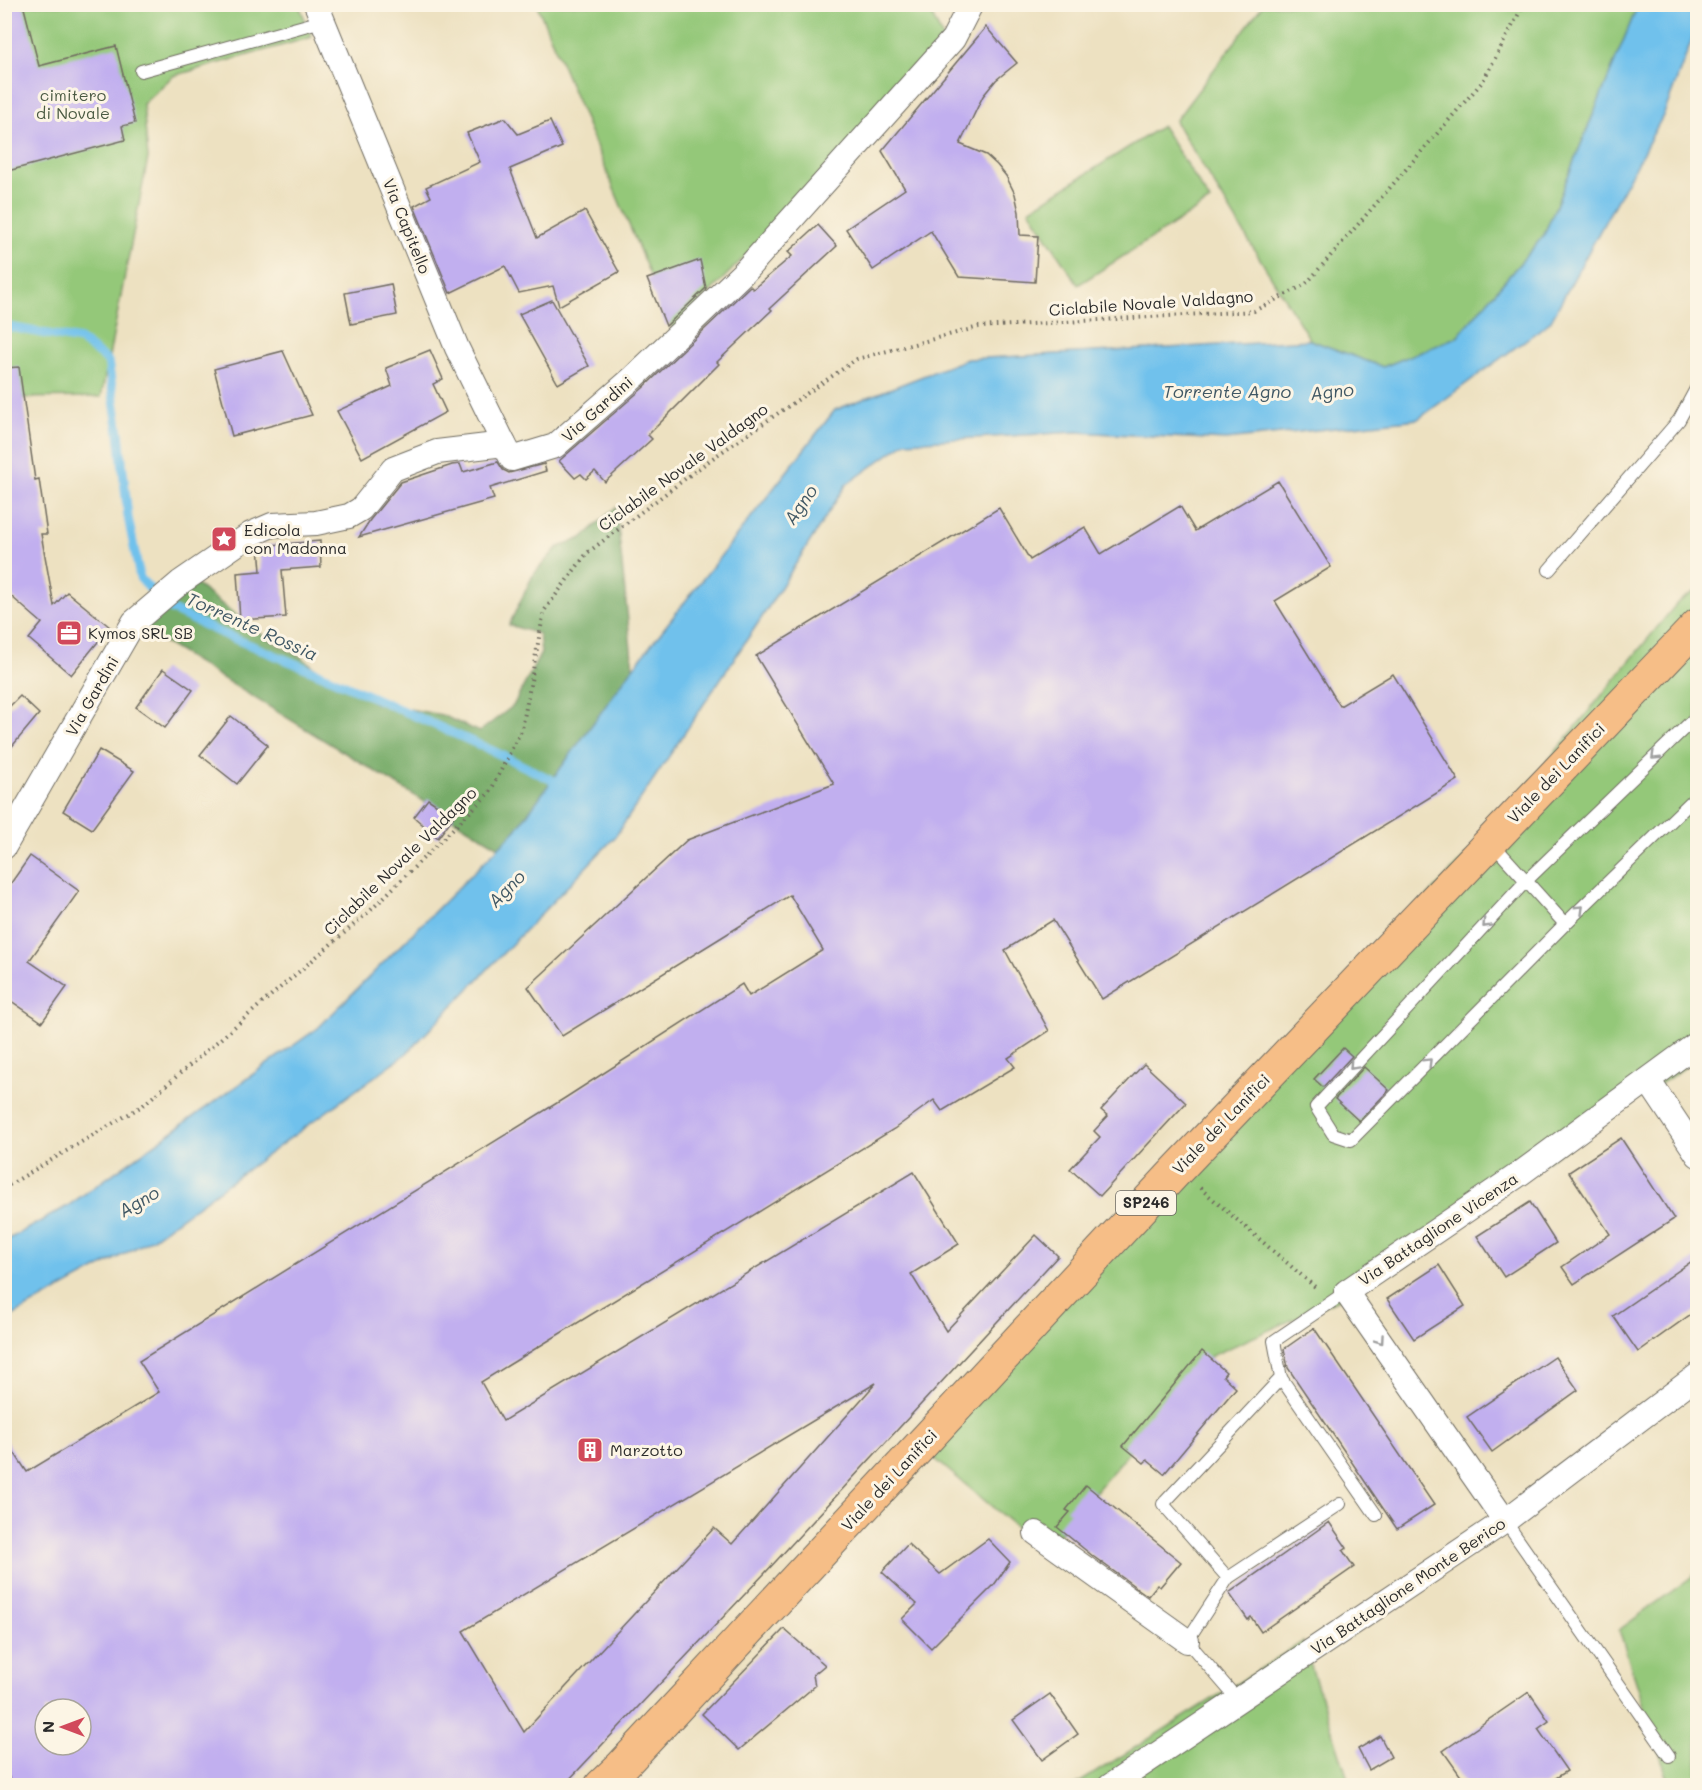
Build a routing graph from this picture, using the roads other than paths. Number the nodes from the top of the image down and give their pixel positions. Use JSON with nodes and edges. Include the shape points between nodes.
{"nodes":[{"id":1,"x":971,"y":4,"type":"edge"},
{"id":2,"x":319,"y":13,"type":"edge"},
{"id":3,"x":141,"y":71,"type":"dead end"},
{"id":4,"x":1698,"y":385,"type":"edge"},
{"id":5,"x":504,"y":444,"type":"junction"},
{"id":6,"x":1549,"y":570,"type":"dead end"},
{"id":7,"x":1698,"y":625,"type":"edge"},
{"id":8,"x":1698,"y":715,"type":"edge"},
{"id":9,"x":1698,"y":795,"type":"edge"},
{"id":10,"x":1490,"y":841,"type":"junction"},
{"id":11,"x":4,"y":847,"type":"edge"},
{"id":12,"x":1526,"y":881,"type":"junction"},
{"id":13,"x":1565,"y":924,"type":"junction"},
{"id":14,"x":1698,"y":1043,"type":"edge"},
{"id":15,"x":1648,"y":1080,"type":"junction"},
{"id":16,"x":1698,"y":1155,"type":"edge"},
{"id":17,"x":1339,"y":1296,"type":"junction"},
{"id":18,"x":1698,"y":1375,"type":"edge"},
{"id":19,"x":1281,"y":1378,"type":"junction"},
{"id":20,"x":1341,"y":1504,"type":"dead end"},
{"id":21,"x":1376,"y":1515,"type":"dead end"},
{"id":22,"x":1505,"y":1521,"type":"junction"},
{"id":23,"x":1036,"y":1533,"type":"dead end"},
{"id":24,"x":1228,"y":1578,"type":"junction"},
{"id":25,"x":1187,"y":1641,"type":"junction"},
{"id":26,"x":1238,"y":1700,"type":"junction"},
{"id":27,"x":1669,"y":1756,"type":"dead end"},
{"id":28,"x":617,"y":1779,"type":"edge"},
{"id":29,"x":1110,"y":1785,"type":"edge"}],
"edges":[{"from":1,"to":5,"type":"street","name":"Via Gardini","via":[[953,39],[745,272],[634,377],[555,446],[512,459]]},
{"from":2,"to":3,"type":"lane"},
{"from":2,"to":5,"type":"street","name":"Via Capitello","via":[[457,348]]},
{"from":4,"to":6,"type":"lane","via":[[1679,420]]},
{"from":5,"to":11,"type":"street","name":"Via Gardini","via":[[437,452],[393,469],[361,509],[349,516],[316,524],[272,525],[251,534],[181,582],[134,622]]},
{"from":7,"to":10,"type":"main road","name":"Viale dei Lanifici","number":"SP246"},
{"from":8,"to":12,"type":"lane","one_way":true},
{"from":13,"to":9,"type":"lane","one_way":true},
{"from":10,"to":12,"type":"lane"},
{"from":10,"to":28,"type":"main road","name":"Viale dei Lanifici","number":"SP246","via":[[1154,1194]]},
{"from":12,"to":13,"type":"lane"},
{"from":12,"to":13,"type":"lane","one_way":true,"via":[[1316,1107],[1333,1134],[1351,1140]]},
{"from":14,"to":15,"type":"street","name":"Via Battaglione Vicenza"},
{"from":15,"to":16,"type":"street"},
{"from":15,"to":17,"type":"street","name":"Via Battaglione Vicenza","via":[[1521,1173]]},
{"from":17,"to":19,"type":"lane","via":[[1274,1341]]},
{"from":17,"to":22,"type":"street","name":"Via Battaglione Vicenza","one_way":true},
{"from":18,"to":22,"type":"street","name":"Via Battaglione Monte Berico"},
{"from":19,"to":21,"type":"lane"},
{"from":19,"to":24,"type":"lane","via":[[1163,1504]]},
{"from":20,"to":24,"type":"lane"},
{"from":22,"to":26,"type":"street","name":"Via Battaglione Monte Berico"},
{"from":22,"to":27,"type":"lane"},
{"from":23,"to":25,"type":"street"},
{"from":24,"to":25,"type":"lane"},
{"from":25,"to":26,"type":"lane"},
{"from":26,"to":29,"type":"street","name":"Via Battaglione Monte Berico"}]}
